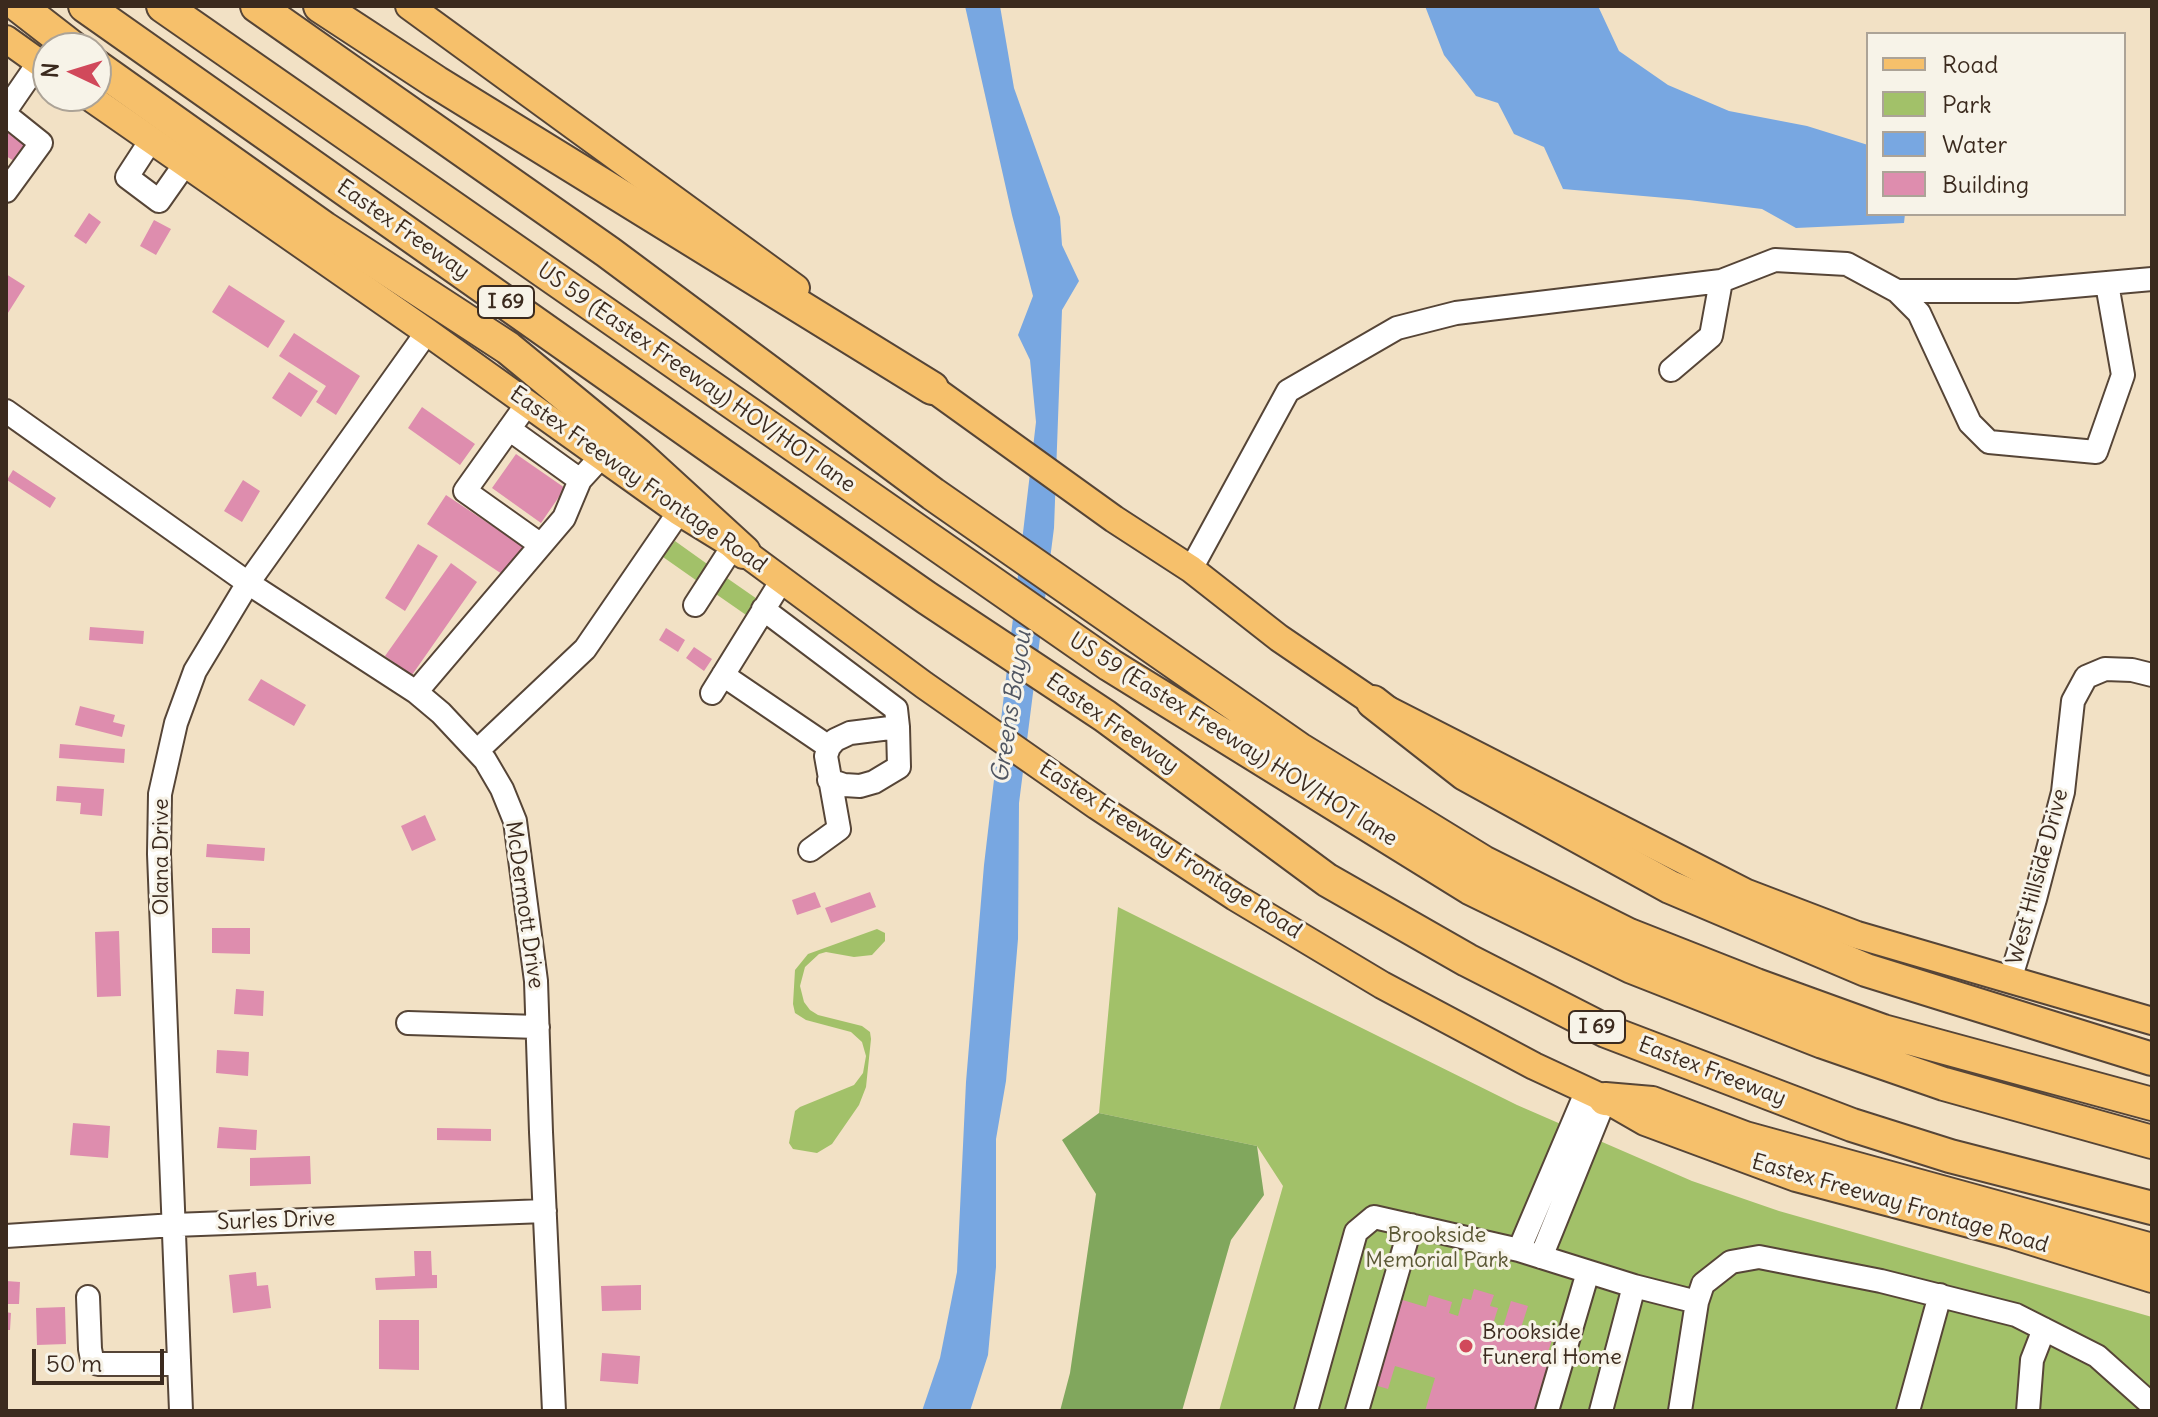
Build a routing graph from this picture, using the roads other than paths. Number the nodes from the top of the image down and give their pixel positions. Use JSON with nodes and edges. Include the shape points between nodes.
{"nodes":[{"id":1,"x":19,"y":6,"type":"edge"},
{"id":2,"x":85,"y":6,"type":"edge"},
{"id":3,"x":163,"y":6,"type":"edge"},
{"id":4,"x":257,"y":6,"type":"edge"},
{"id":5,"x":320,"y":6,"type":"edge"},
{"id":6,"x":409,"y":6,"type":"edge"},
{"id":7,"x":52,"y":32,"type":"edge"},
{"id":8,"x":6,"y":39,"type":"edge"},
{"id":9,"x":32,"y":57,"type":"edge"},
{"id":10,"x":112,"y":77,"type":"edge"},
{"id":11,"x":32,"y":79,"type":"edge"},
{"id":12,"x":6,"y":112,"type":"edge"},
{"id":13,"x":111,"y":112,"type":"edge"},
{"id":14,"x":151,"y":140,"type":"junction"},
{"id":15,"x":185,"y":164,"type":"junction"},
{"id":16,"x":6,"y":191,"type":"edge"},
{"id":17,"x":2152,"y":279,"type":"edge"},
{"id":18,"x":1721,"y":281,"type":"junction"},
{"id":19,"x":2107,"y":284,"type":"junction"},
{"id":20,"x":1897,"y":291,"type":"junction"},
{"id":21,"x":427,"y":332,"type":"junction"},
{"id":22,"x":1671,"y":370,"type":"dead end"},
{"id":23,"x":932,"y":388,"type":"junction"},
{"id":24,"x":527,"y":404,"type":"junction"},
{"id":25,"x":6,"y":411,"type":"edge"},
{"id":26,"x":509,"y":429,"type":"junction"},
{"id":27,"x":601,"y":457,"type":"junction"},
{"id":28,"x":580,"y":480,"type":"junction"},
{"id":29,"x":679,"y":512,"type":"junction"},
{"id":30,"x":541,"y":545,"type":"junction"},
{"id":31,"x":739,"y":549,"type":"junction"},
{"id":32,"x":1191,"y":569,"type":"junction"},
{"id":33,"x":782,"y":580,"type":"junction"},
{"id":34,"x":248,"y":583,"type":"junction"},
{"id":35,"x":695,"y":605,"type":"dead end"},
{"id":36,"x":763,"y":609,"type":"junction"},
{"id":37,"x":2152,"y":675,"type":"edge"},
{"id":38,"x":416,"y":692,"type":"junction"},
{"id":39,"x":1373,"y":702,"type":"junction"},
{"id":40,"x":898,"y":727,"type":"junction"},
{"id":41,"x":829,"y":747,"type":"junction"},
{"id":42,"x":477,"y":751,"type":"junction"},
{"id":43,"x":829,"y":780,"type":"junction"},
{"id":44,"x":810,"y":850,"type":"dead end"},
{"id":45,"x":2010,"y":980,"type":"junction"},
{"id":46,"x":2152,"y":1021,"type":"edge"},
{"id":47,"x":408,"y":1023,"type":"dead end"},
{"id":48,"x":538,"y":1027,"type":"junction"},
{"id":49,"x":2152,"y":1059,"type":"edge"},
{"id":50,"x":1596,"y":1094,"type":"junction"},
{"id":51,"x":2152,"y":1104,"type":"edge"},
{"id":52,"x":2152,"y":1142,"type":"edge"},
{"id":53,"x":2152,"y":1208,"type":"edge"},
{"id":54,"x":545,"y":1211,"type":"junction"},
{"id":55,"x":174,"y":1225,"type":"junction"},
{"id":56,"x":1411,"y":1225,"type":"junction"},
{"id":57,"x":6,"y":1236,"type":"edge"},
{"id":58,"x":2152,"y":1250,"type":"edge"},
{"id":59,"x":1530,"y":1253,"type":"junction"},
{"id":60,"x":1588,"y":1272,"type":"junction"},
{"id":61,"x":2152,"y":1279,"type":"edge"},
{"id":62,"x":1634,"y":1286,"type":"junction"},
{"id":63,"x":1940,"y":1295,"type":"junction"},
{"id":64,"x":88,"y":1297,"type":"dead end"},
{"id":65,"x":1697,"y":1302,"type":"junction"},
{"id":66,"x":2044,"y":1329,"type":"junction"},
{"id":67,"x":179,"y":1364,"type":"junction"},
{"id":68,"x":2152,"y":1405,"type":"edge"},
{"id":69,"x":181,"y":1411,"type":"edge"},
{"id":70,"x":554,"y":1411,"type":"edge"},
{"id":71,"x":1306,"y":1411,"type":"edge"},
{"id":72,"x":1357,"y":1411,"type":"edge"},
{"id":73,"x":1547,"y":1411,"type":"edge"},
{"id":74,"x":1601,"y":1411,"type":"edge"},
{"id":75,"x":1680,"y":1411,"type":"edge"},
{"id":76,"x":1908,"y":1411,"type":"edge"},
{"id":77,"x":2028,"y":1411,"type":"edge"}],
"edges":[{"from":1,"to":7,"type":"highway"},
{"from":2,"to":53,"type":"highway","name":"Eastex Freeway","number":"I 69","via":[[927,598],[1105,716],[1327,880],[1606,1031],[1852,1125]]},
{"from":3,"to":52,"type":"highway","name":"US 59 (Eastex Freeway) HOV/HOT lane","via":[[1110,665],[1470,888],[1632,967],[1823,1042],[1944,1084]]},
{"from":4,"to":51,"type":"highway","via":[[608,252],[933,494],[1299,749],[1483,862],[1629,935],[1883,1031]]},
{"from":5,"to":23,"type":"highway"},
{"from":6,"to":23,"type":"main road"},
{"from":8,"to":9,"type":"main road"},
{"from":10,"to":31,"type":"highway","via":[[324,228],[508,348],[638,455]]},
{"from":11,"to":12,"type":"street"},
{"from":12,"to":16,"type":"street","via":[[41,143]]},
{"from":13,"to":14,"type":"main road","name":"Eastex Freeway Frontage Road"},
{"from":14,"to":15,"type":"main road","name":"Eastex Freeway Frontage Road"},
{"from":14,"to":15,"type":"street","via":[[127,177],[159,201]]},
{"from":15,"to":21,"type":"main road","name":"Eastex Freeway Frontage Road"},
{"from":17,"to":19,"type":"street"},
{"from":18,"to":20,"type":"street","via":[[1775,260],[1847,264]]},
{"from":18,"to":22,"type":"street","via":[[1711,336]]},
{"from":18,"to":32,"type":"street","via":[[1456,313],[1397,328],[1288,391]]},
{"from":19,"to":20,"type":"street"},
{"from":19,"to":20,"type":"street","via":[[2123,375],[2096,452],[1989,442],[1970,423],[1919,313]]},
{"from":21,"to":24,"type":"main road","name":"Eastex Freeway Frontage Road"},
{"from":21,"to":34,"type":"street","name":"Olana Drive"},
{"from":23,"to":32,"type":"main road"},
{"from":24,"to":26,"type":"street"},
{"from":24,"to":27,"type":"main road","name":"Eastex Freeway Frontage Road"},
{"from":25,"to":34,"type":"street","name":"McDermott Drive"},
{"from":26,"to":28,"type":"street"},
{"from":26,"to":30,"type":"street","via":[[465,491]]},
{"from":27,"to":28,"type":"street"},
{"from":27,"to":29,"type":"main road","name":"Eastex Freeway Frontage Road"},
{"from":28,"to":30,"type":"street","via":[[564,518]]},
{"from":29,"to":31,"type":"main road","name":"Eastex Freeway Frontage Road"},
{"from":29,"to":42,"type":"street","via":[[585,649]]},
{"from":30,"to":38,"type":"street"},
{"from":31,"to":33,"type":"main road","name":"Eastex Freeway Frontage Road"},
{"from":31,"to":35,"type":"street"},
{"from":32,"to":39,"type":"main road"},
{"from":33,"to":36,"type":"street"},
{"from":33,"to":50,"type":"main road","name":"Eastex Freeway Frontage Road","via":[[924,685],[1235,897],[1382,985]]},
{"from":34,"to":38,"type":"street","name":"McDermott Drive"},
{"from":34,"to":55,"type":"street","name":"Olana Drive","via":[[195,671],[176,723],[160,794]]},
{"from":36,"to":40,"type":"street","via":[[896,709]]},
{"from":36,"to":41,"type":"street","via":[[717,684]]},
{"from":37,"to":45,"type":"street","name":"West Hillside Drive","via":[[2105,669],[2086,677],[2073,701],[2063,792]]},
{"from":38,"to":42,"type":"street","name":"McDermott Drive"},
{"from":39,"to":45,"type":"main road","via":[[1747,893],[1857,935]]},
{"from":39,"to":49,"type":"highway","via":[[1465,774],[1670,887],[1866,970]]},
{"from":40,"to":41,"type":"street","via":[[850,733]]},
{"from":40,"to":43,"type":"street","via":[[899,767],[860,786]]},
{"from":41,"to":43,"type":"street"},
{"from":42,"to":48,"type":"street","name":"McDermott Drive","via":[[515,821]]},
{"from":43,"to":44,"type":"street","via":[[839,829]]},
{"from":45,"to":46,"type":"main road"},
{"from":47,"to":48,"type":"street"},
{"from":48,"to":54,"type":"street","name":"McDermott Drive"},
{"from":50,"to":58,"type":"highway","via":[[1652,1103],[1745,1138]]},
{"from":50,"to":59,"type":"street"},
{"from":50,"to":61,"type":"main road","name":"Eastex Freeway Frontage Road","via":[[1645,1122],[1796,1178]]},
{"from":54,"to":55,"type":"street","name":"Surles Drive"},
{"from":54,"to":70,"type":"street","name":"McDermott Drive"},
{"from":55,"to":57,"type":"street","name":"Surles Drive"},
{"from":55,"to":67,"type":"street","name":"Olana Drive"},
{"from":56,"to":59,"type":"street"},
{"from":56,"to":71,"type":"street","via":[[1374,1217],[1356,1232]]},
{"from":56,"to":72,"type":"street"},
{"from":59,"to":60,"type":"street"},
{"from":60,"to":62,"type":"street"},
{"from":60,"to":73,"type":"street"},
{"from":62,"to":65,"type":"street"},
{"from":62,"to":74,"type":"street"},
{"from":63,"to":65,"type":"street","via":[[1759,1257],[1731,1262],[1717,1271],[1703,1284]]},
{"from":63,"to":66,"type":"street","via":[[2016,1315]]},
{"from":63,"to":76,"type":"street"},
{"from":64,"to":67,"type":"street","via":[[90,1349],[98,1364]]},
{"from":65,"to":75,"type":"street"},
{"from":66,"to":68,"type":"street","via":[[2097,1356]]},
{"from":66,"to":77,"type":"street","via":[[2032,1360]]},
{"from":67,"to":69,"type":"street","name":"Olana Drive"}]}
